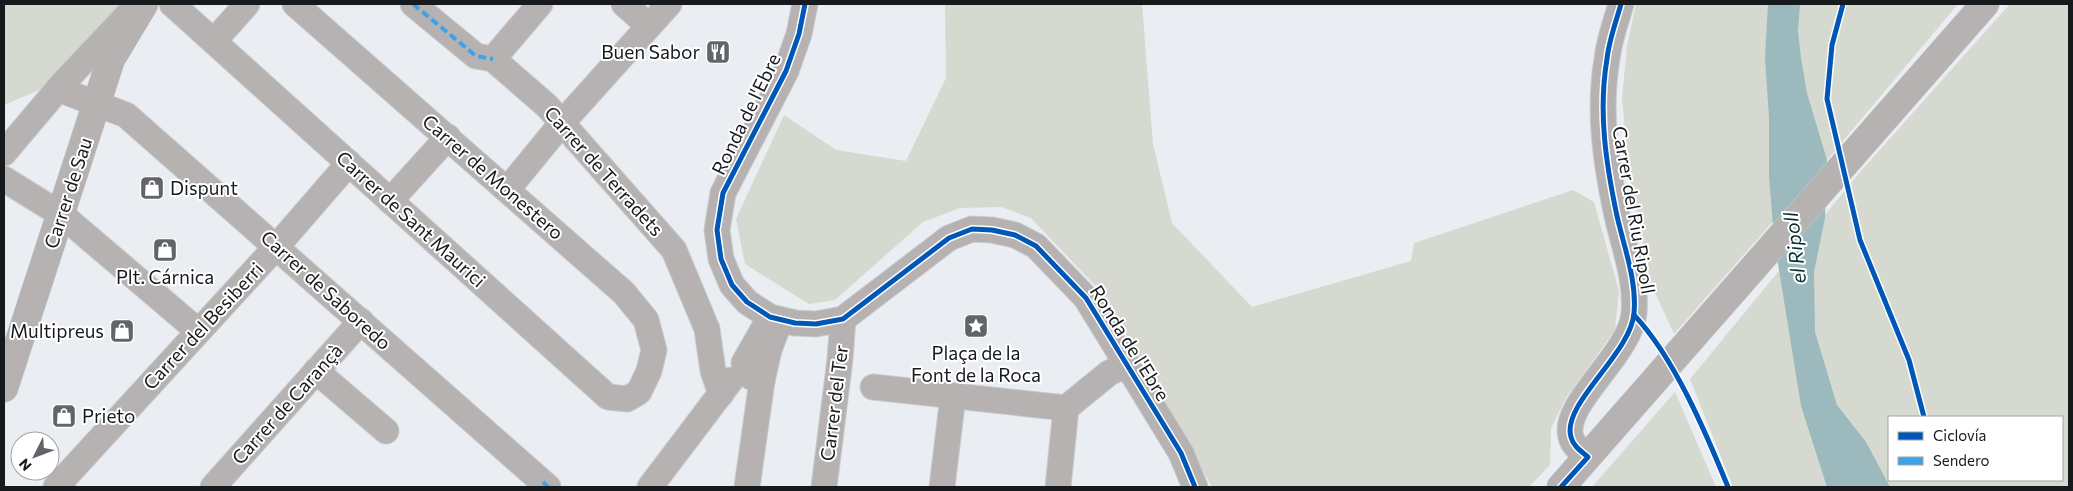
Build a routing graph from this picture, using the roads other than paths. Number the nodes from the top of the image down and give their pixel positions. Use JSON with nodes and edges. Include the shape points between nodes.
{"nodes":[{"id":1,"x":138,"y":4,"type":"edge"},
{"id":2,"x":144,"y":4,"type":"edge"},
{"id":3,"x":172,"y":4,"type":"edge"},
{"id":4,"x":247,"y":4,"type":"edge"},
{"id":5,"x":296,"y":4,"type":"edge"},
{"id":6,"x":413,"y":4,"type":"edge"},
{"id":7,"x":624,"y":4,"type":"edge"},
{"id":8,"x":669,"y":4,"type":"edge"},
{"id":9,"x":805,"y":4,"type":"edge"},
{"id":10,"x":1621,"y":4,"type":"edge"},
{"id":11,"x":1985,"y":4,"type":"edge"},
{"id":12,"x":536,"y":5,"type":"edge"},
{"id":13,"x":649,"y":26,"type":"junction"},
{"id":14,"x":214,"y":41,"type":"junction"},
{"id":15,"x":493,"y":59,"type":"junction"},
{"id":16,"x":58,"y":89,"type":"junction"},
{"id":17,"x":96,"y":105,"type":"junction"},
{"id":18,"x":561,"y":124,"type":"junction"},
{"id":19,"x":448,"y":137,"type":"junction"},
{"id":20,"x":4,"y":153,"type":"edge"},
{"id":21,"x":348,"y":163,"type":"junction"},
{"id":22,"x":4,"y":180,"type":"edge"},
{"id":23,"x":507,"y":190,"type":"junction"},
{"id":24,"x":390,"y":201,"type":"junction"},
{"id":25,"x":62,"y":215,"type":"junction"},
{"id":26,"x":277,"y":246,"type":"junction"},
{"id":27,"x":776,"y":318,"type":"junction"},
{"id":28,"x":843,"y":319,"type":"junction"},
{"id":29,"x":361,"y":321,"type":"junction"},
{"id":30,"x":198,"y":331,"type":"junction"},
{"id":31,"x":744,"y":363,"type":"junction"},
{"id":32,"x":1128,"y":364,"type":"junction"},
{"id":33,"x":316,"y":371,"type":"junction"},
{"id":34,"x":650,"y":371,"type":"joint"},
{"id":35,"x":762,"y":381,"type":"junction"},
{"id":36,"x":873,"y":387,"type":"dead end"},
{"id":37,"x":4,"y":388,"type":"edge"},
{"id":38,"x":721,"y":394,"type":"junction"},
{"id":39,"x":953,"y":396,"type":"junction"},
{"id":40,"x":1066,"y":408,"type":"junction"},
{"id":41,"x":386,"y":432,"type":"dead end"},
{"id":42,"x":1181,"y":454,"type":"junction"},
{"id":43,"x":1588,"y":457,"type":"junction"},
{"id":44,"x":544,"y":486,"type":"edge"},
{"id":45,"x":56,"y":487,"type":"edge"},
{"id":46,"x":213,"y":487,"type":"edge"},
{"id":47,"x":650,"y":487,"type":"edge"},
{"id":48,"x":747,"y":487,"type":"edge"},
{"id":49,"x":824,"y":487,"type":"edge"},
{"id":50,"x":942,"y":487,"type":"edge"},
{"id":51,"x":1058,"y":487,"type":"edge"},
{"id":52,"x":1176,"y":487,"type":"edge"},
{"id":53,"x":1194,"y":487,"type":"edge"},
{"id":54,"x":1561,"y":487,"type":"edge"}],
"edges":[{"from":1,"to":16,"type":"street"},
{"from":2,"to":17,"type":"street","name":"Carrer de Sau","via":[[111,59]]},
{"from":3,"to":14,"type":"street","name":"Carrer de Sant Maurici"},
{"from":4,"to":14,"type":"street"},
{"from":5,"to":19,"type":"street","name":"Carrer de Monestero"},
{"from":6,"to":15,"type":"street","name":"Carrer de Terradets","via":[[476,56]]},
{"from":7,"to":13,"type":"street"},
{"from":8,"to":13,"type":"street"},
{"from":9,"to":27,"type":"street","name":"Ronda de l'Ebre","via":[[786,71],[724,193],[717,230],[721,259],[732,285],[747,302]]},
{"from":10,"to":43,"type":"street","name":"Carrer del Riu Ripoll","via":[[1603,85],[1604,148],[1634,289],[1635,309],[1632,328],[1574,411],[1569,425],[1575,445]]},
{"from":11,"to":43,"type":"street"},
{"from":12,"to":15,"type":"street"},
{"from":13,"to":18,"type":"street"},
{"from":14,"to":21,"type":"street","name":"Carrer de Sant Maurici"},
{"from":15,"to":18,"type":"street","name":"Carrer de Terradets","via":[[547,106]]},
{"from":16,"to":17,"type":"street","name":"Carrer de Saboredo"},
{"from":16,"to":20,"type":"street"},
{"from":17,"to":25,"type":"street","name":"Carrer de Sau"},
{"from":17,"to":26,"type":"street","name":"Carrer de Saboredo","via":[[126,115]]},
{"from":18,"to":23,"type":"street"},
{"from":18,"to":38,"type":"street","name":"Carrer de Terradets","via":[[674,250],[707,330],[713,371]]},
{"from":19,"to":23,"type":"street","name":"Carrer de Monestero"},
{"from":19,"to":24,"type":"street"},
{"from":21,"to":24,"type":"street","name":"Carrer de Sant Maurici"},
{"from":21,"to":26,"type":"street","name":"Carrer del Besiberri"},
{"from":22,"to":25,"type":"street"},
{"from":23,"to":34,"type":"street","name":"Carrer de Monestero","via":[[624,293],[646,320],[654,350]]},
{"from":24,"to":34,"type":"street","name":"Carrer de Sant Maurici","via":[[608,397],[627,399],[639,392]]},
{"from":25,"to":30,"type":"street"},
{"from":25,"to":37,"type":"street","name":"Carrer de Sau"},
{"from":26,"to":29,"type":"street","name":"Carrer de Saboredo"},
{"from":26,"to":30,"type":"street","name":"Carrer del Besiberri"},
{"from":27,"to":28,"type":"street","name":"Ronda de l'Ebre","via":[[816,324]]},
{"from":27,"to":31,"type":"street"},
{"from":27,"to":35,"type":"street"},
{"from":28,"to":32,"type":"street","name":"Ronda de l'Ebre","via":[[949,238],[972,229],[992,230],[1015,235],[1036,246],[1056,264],[1086,298]]},
{"from":28,"to":49,"type":"street","name":"Carrer del Ter"},
{"from":29,"to":33,"type":"street","name":"Carrer de Carançà"},
{"from":29,"to":44,"type":"street","name":"Carrer de Saboredo"},
{"from":30,"to":45,"type":"street","name":"Carrer del Besiberri"},
{"from":31,"to":35,"type":"street","via":[[751,376]]},
{"from":31,"to":38,"type":"street"},
{"from":32,"to":40,"type":"street","via":[[1109,373]]},
{"from":32,"to":42,"type":"street","name":"Ronda de l'Ebre"},
{"from":33,"to":41,"type":"street"},
{"from":33,"to":46,"type":"street","name":"Carrer de Carançà"},
{"from":35,"to":48,"type":"street"},
{"from":36,"to":39,"type":"street"},
{"from":38,"to":47,"type":"street"},
{"from":39,"to":40,"type":"street"},
{"from":39,"to":50,"type":"street"},
{"from":40,"to":51,"type":"street"},
{"from":42,"to":52,"type":"street"},
{"from":42,"to":53,"type":"street","name":"Ronda de l'Ebre"},
{"from":43,"to":54,"type":"street"}]}
